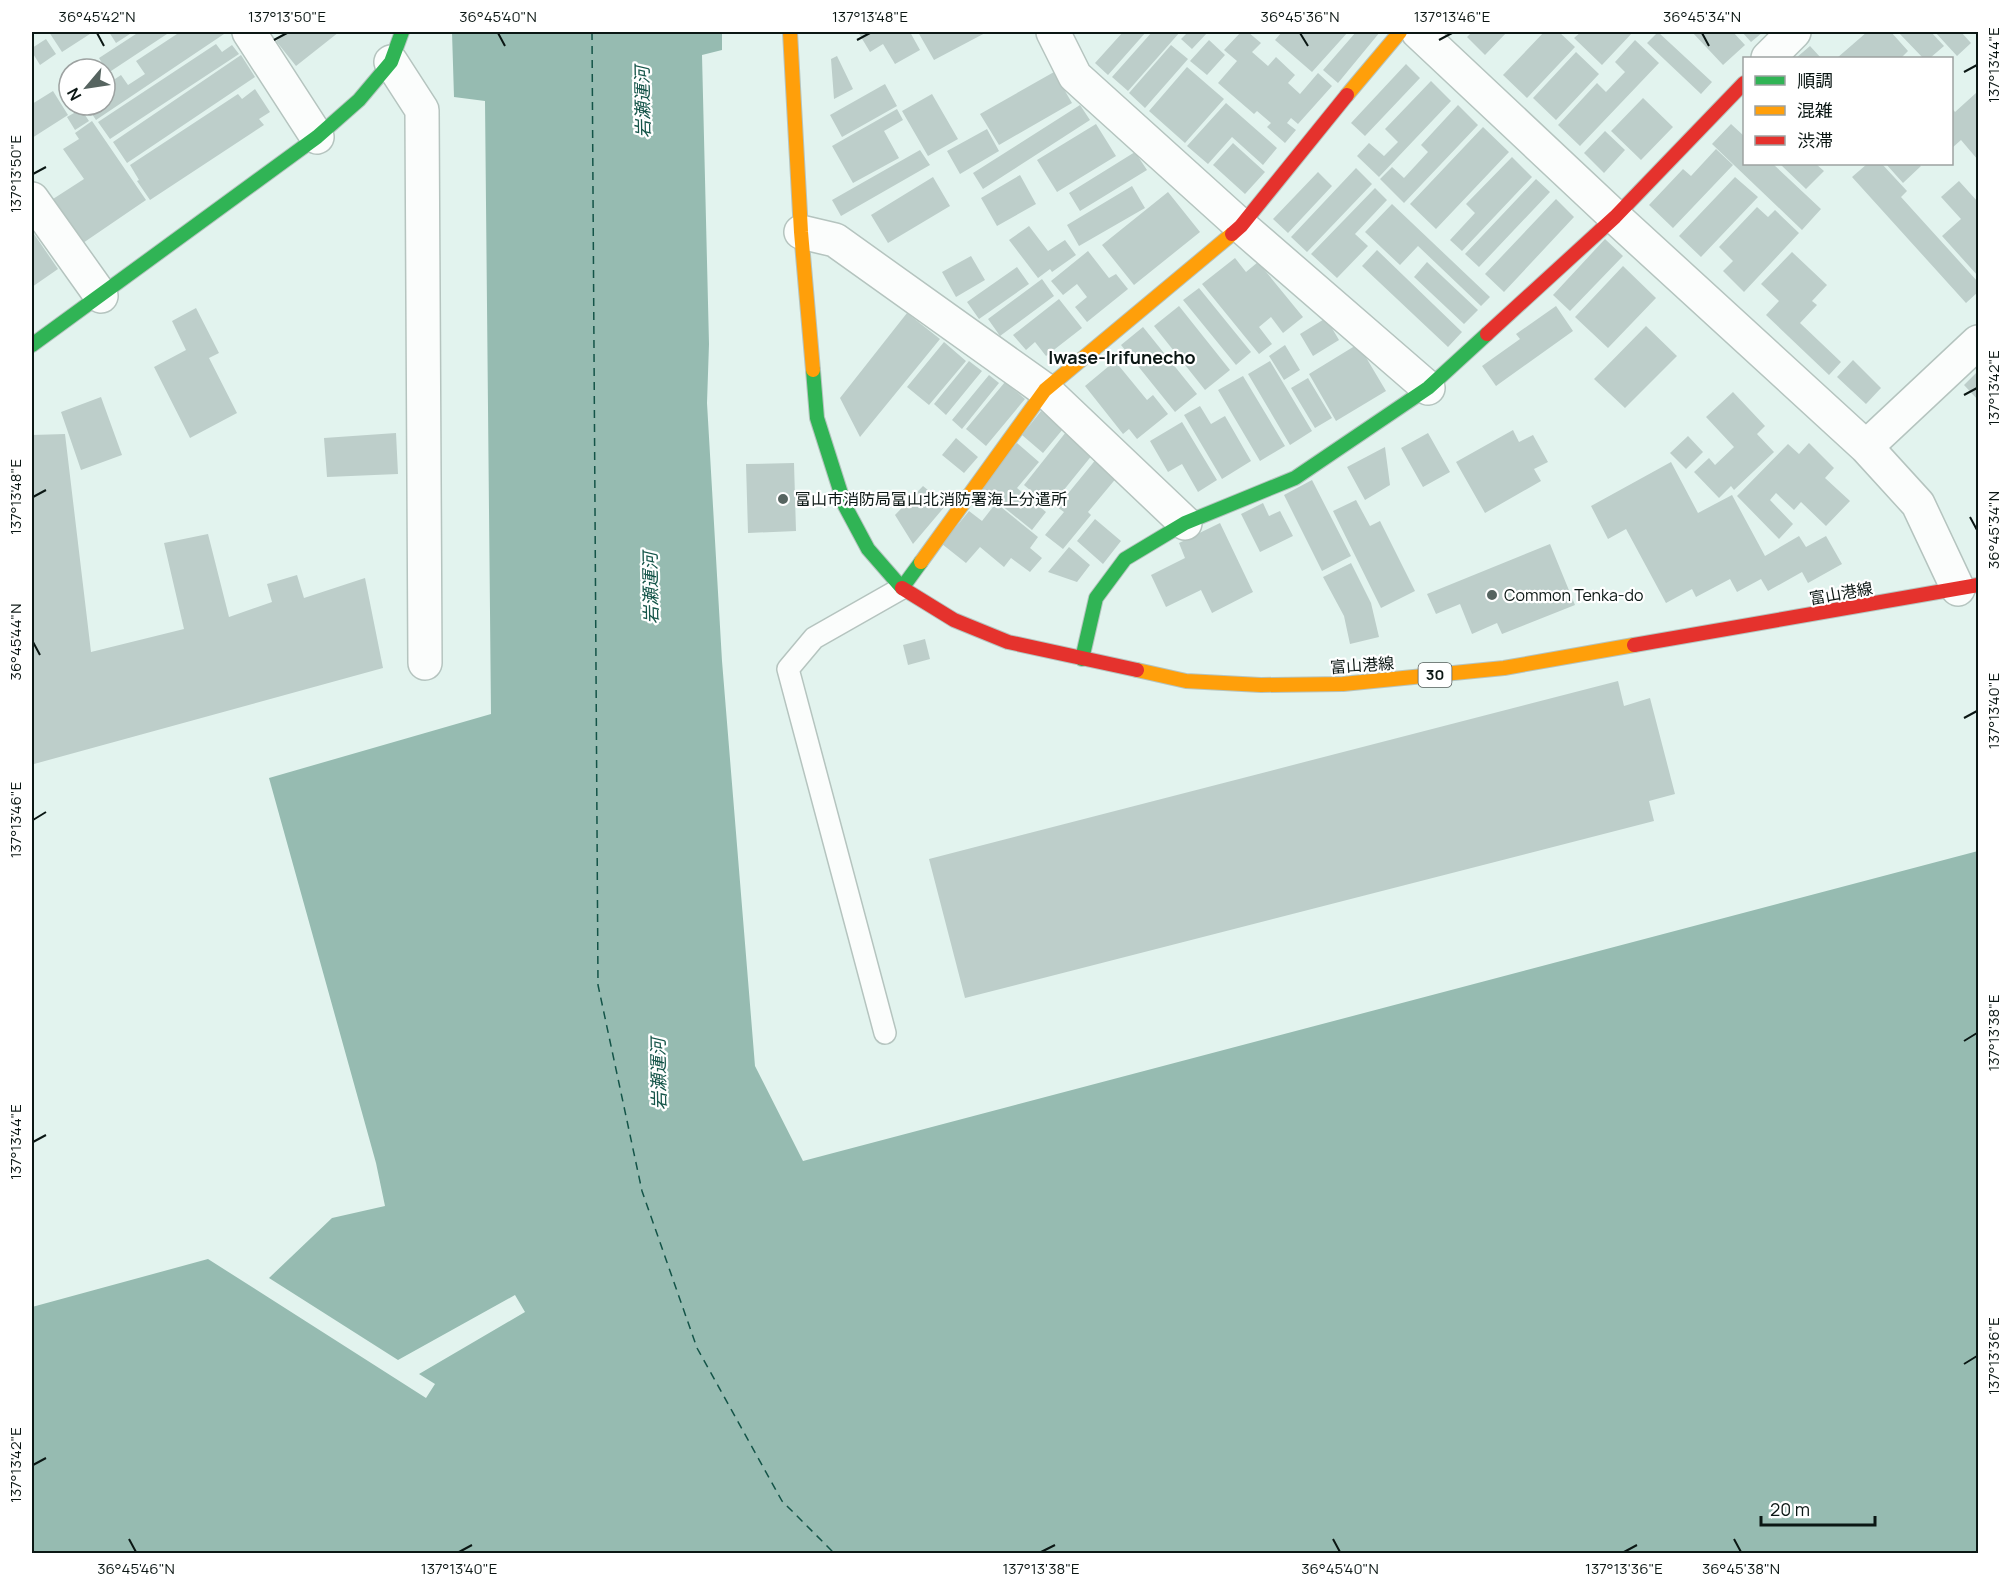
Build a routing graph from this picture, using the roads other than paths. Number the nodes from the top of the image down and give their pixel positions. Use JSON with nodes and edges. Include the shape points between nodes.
{"nodes":[{"id":1,"x":249,"y":32,"type":"edge"},
{"id":2,"x":402,"y":32,"type":"edge"},
{"id":3,"x":790,"y":32,"type":"edge"},
{"id":4,"x":1053,"y":32,"type":"edge"},
{"id":5,"x":1400,"y":32,"type":"edge"},
{"id":6,"x":1418,"y":32,"type":"edge"},
{"id":7,"x":1794,"y":32,"type":"edge"},
{"id":8,"x":1769,"y":57,"type":"edge"},
{"id":9,"x":391,"y":62,"type":"junction"},
{"id":10,"x":1743,"y":84,"type":"edge"},
{"id":11,"x":317,"y":137,"type":"junction"},
{"id":12,"x":32,"y":199,"type":"edge"},
{"id":13,"x":1615,"y":217,"type":"junction"},
{"id":14,"x":1241,"y":226,"type":"junction"},
{"id":15,"x":801,"y":232,"type":"junction"},
{"id":16,"x":101,"y":296,"type":"junction"},
{"id":17,"x":1978,"y":342,"type":"edge"},
{"id":18,"x":32,"y":345,"type":"edge"},
{"id":19,"x":1428,"y":388,"type":"junction"},
{"id":20,"x":1045,"y":390,"type":"junction"},
{"id":21,"x":1866,"y":447,"type":"junction"},
{"id":22,"x":1185,"y":523,"type":"junction"},
{"id":23,"x":1968,"y":587,"type":"edge"},
{"id":24,"x":902,"y":588,"type":"junction"},
{"id":25,"x":1082,"y":659,"type":"junction"},
{"id":26,"x":425,"y":663,"type":"dead end"},
{"id":27,"x":885,"y":1033,"type":"dead end"}],
"edges":[{"from":1,"to":11,"type":"street"},
{"from":2,"to":9,"type":"street"},
{"from":3,"to":15,"type":"street","name":"富山港線"},
{"from":4,"to":14,"type":"street","via":[[1074,76]]},
{"from":5,"to":14,"type":"street"},
{"from":6,"to":13,"type":"street"},
{"from":7,"to":8,"type":"street"},
{"from":9,"to":11,"type":"street","via":[[359,100]]},
{"from":9,"to":26,"type":"street","via":[[422,110]]},
{"from":10,"to":13,"type":"street"},
{"from":11,"to":16,"type":"street"},
{"from":12,"to":16,"type":"street"},
{"from":13,"to":19,"type":"street"},
{"from":13,"to":21,"type":"street"},
{"from":14,"to":19,"type":"street"},
{"from":14,"to":20,"type":"street"},
{"from":15,"to":20,"type":"street","via":[[835,240]]},
{"from":15,"to":24,"type":"street","name":"富山港線","via":[[817,418],[845,506],[868,549]]},
{"from":16,"to":18,"type":"street"},
{"from":17,"to":21,"type":"street"},
{"from":19,"to":22,"type":"street","via":[[1295,478]]},
{"from":20,"to":22,"type":"street"},
{"from":20,"to":24,"type":"street"},
{"from":21,"to":23,"type":"street","via":[[1918,504]]},
{"from":22,"to":25,"type":"street","via":[[1125,559],[1096,598]]},
{"from":23,"to":25,"type":"street","name":"富山港線","number":"30","via":[[1504,668],[1343,684],[1186,681]]},
{"from":24,"to":25,"type":"street","name":"富山港線","number":"30","via":[[954,620],[1008,642]]},
{"from":24,"to":27,"type":"lane","via":[[814,638],[788,669]]}]}
